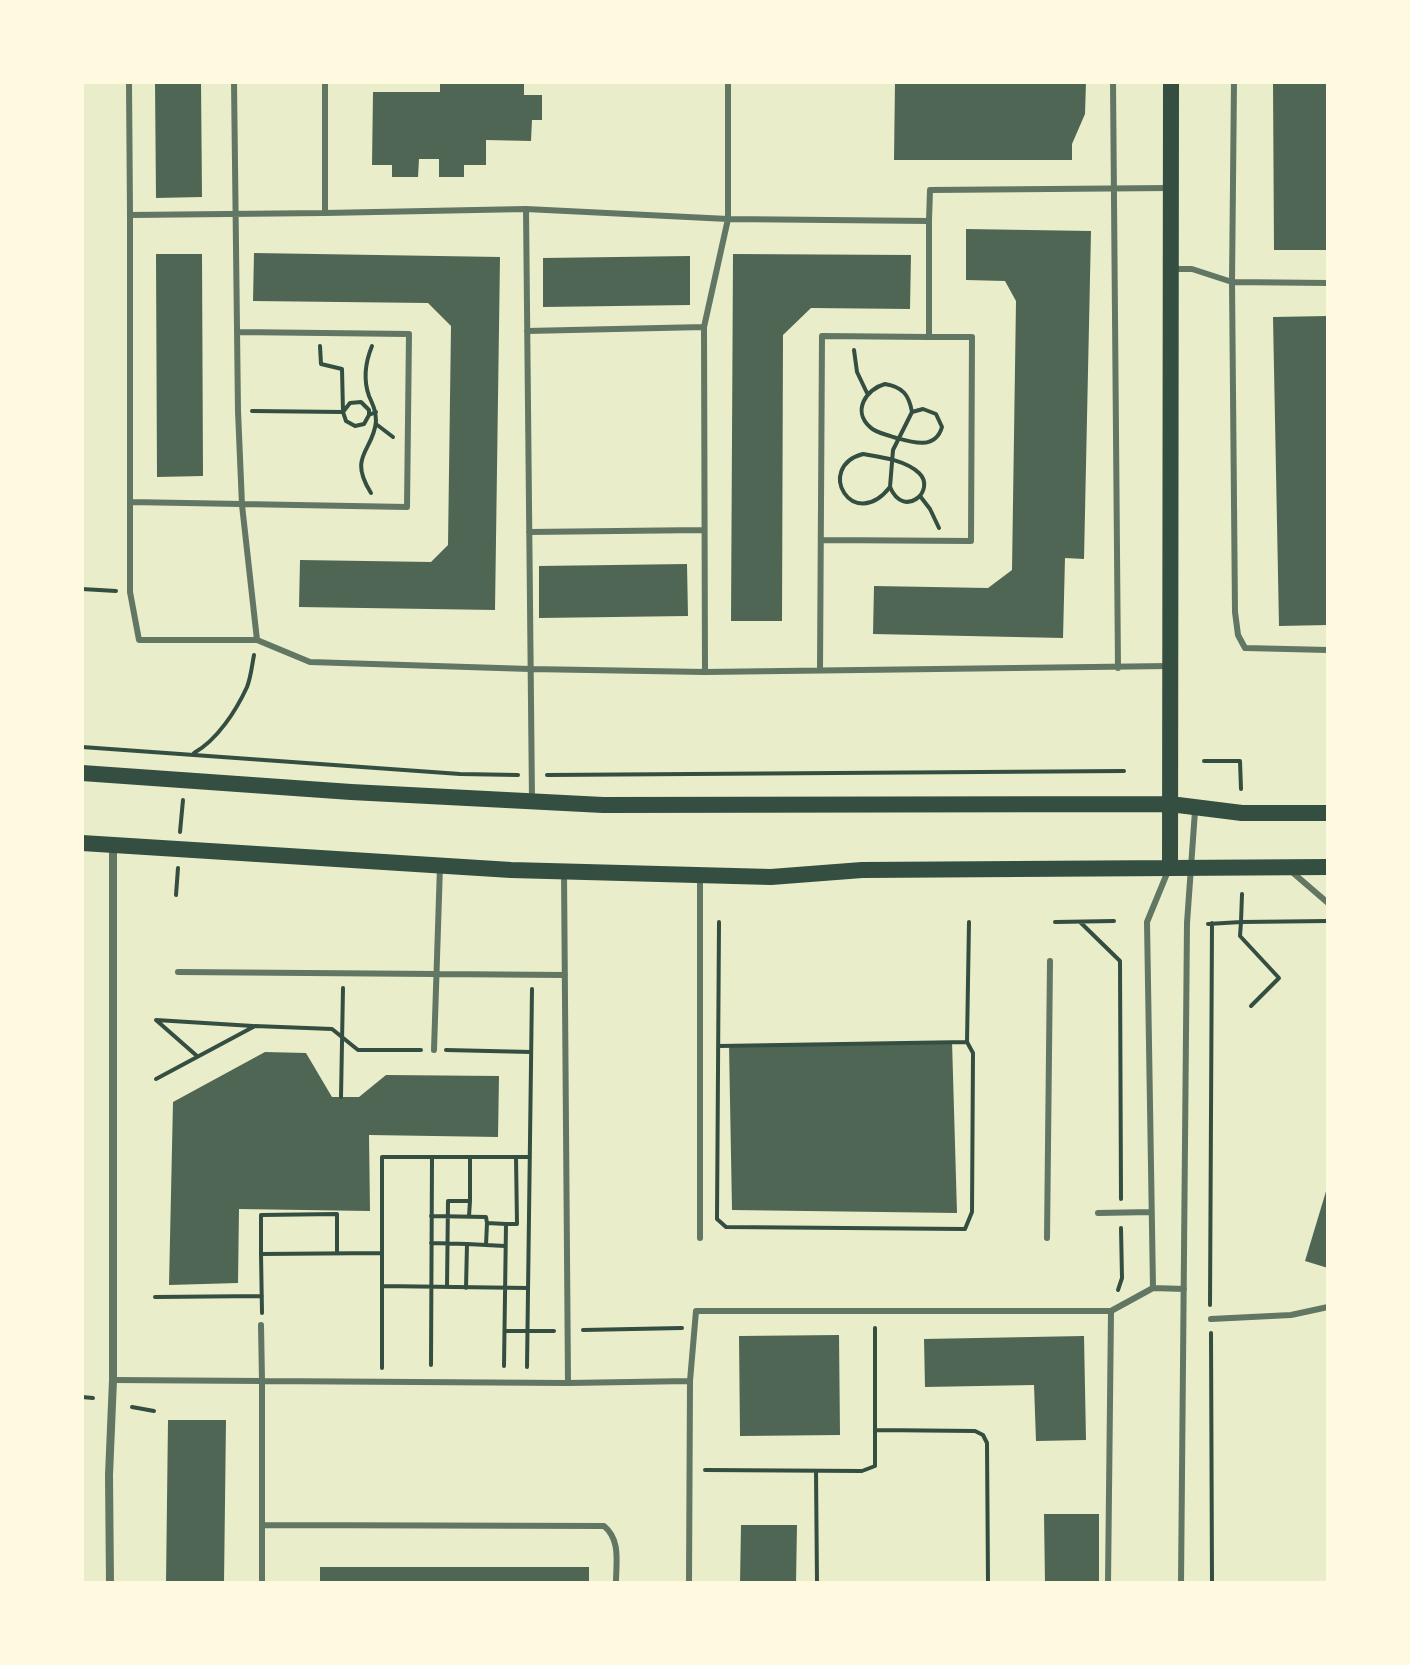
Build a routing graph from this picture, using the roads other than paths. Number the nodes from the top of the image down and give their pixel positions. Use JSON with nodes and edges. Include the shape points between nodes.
{"nodes":[{"id":1,"x":129,"y":82,"type":"edge"},
{"id":2,"x":234,"y":82,"type":"edge"},
{"id":3,"x":325,"y":82,"type":"edge"},
{"id":4,"x":728,"y":82,"type":"edge"},
{"id":5,"x":1113,"y":82,"type":"edge"},
{"id":6,"x":1171,"y":82,"type":"edge"},
{"id":7,"x":1234,"y":82,"type":"edge"},
{"id":8,"x":1169,"y":188,"type":"junction"},
{"id":9,"x":1113,"y":189,"type":"junction"},
{"id":10,"x":526,"y":209,"type":"junction"},
{"id":11,"x":325,"y":213,"type":"junction"},
{"id":12,"x":234,"y":214,"type":"junction"},
{"id":13,"x":130,"y":215,"type":"junction"},
{"id":14,"x":728,"y":219,"type":"junction"},
{"id":15,"x":929,"y":221,"type":"junction"},
{"id":16,"x":1170,"y":269,"type":"junction"},
{"id":17,"x":1232,"y":282,"type":"junction"},
{"id":18,"x":1328,"y":283,"type":"edge"},
{"id":19,"x":704,"y":327,"type":"junction"},
{"id":20,"x":527,"y":331,"type":"junction"},
{"id":21,"x":237,"y":332,"type":"junction"},
{"id":22,"x":929,"y":337,"type":"junction"},
{"id":23,"x":130,"y":502,"type":"junction"},
{"id":24,"x":242,"y":505,"type":"junction"},
{"id":25,"x":704,"y":530,"type":"junction"},
{"id":26,"x":529,"y":532,"type":"junction"},
{"id":27,"x":821,"y":540,"type":"junction"},
{"id":28,"x":257,"y":640,"type":"junction"},
{"id":29,"x":1328,"y":650,"type":"edge"},
{"id":30,"x":1169,"y":666,"type":"junction"},
{"id":31,"x":1118,"y":668,"type":"junction"},
{"id":32,"x":530,"y":669,"type":"junction"},
{"id":33,"x":820,"y":670,"type":"junction"},
{"id":34,"x":705,"y":672,"type":"junction"},
{"id":35,"x":82,"y":773,"type":"edge"},
{"id":36,"x":532,"y":801,"type":"junction"},
{"id":37,"x":1170,"y":804,"type":"junction"},
{"id":38,"x":1195,"y":807,"type":"junction"},
{"id":39,"x":1328,"y":813,"type":"edge"},
{"id":40,"x":82,"y":843,"type":"edge"},
{"id":41,"x":113,"y":845,"type":"junction"},
{"id":42,"x":440,"y":866,"type":"junction"},
{"id":43,"x":1170,"y":867,"type":"junction"},
{"id":44,"x":1193,"y":867,"type":"junction"},
{"id":45,"x":1286,"y":867,"type":"junction"},
{"id":46,"x":1328,"y":867,"type":"edge"},
{"id":47,"x":564,"y":872,"type":"junction"},
{"id":48,"x":700,"y":875,"type":"junction"},
{"id":49,"x":1328,"y":903,"type":"edge"},
{"id":50,"x":1050,"y":961,"type":"dead end"},
{"id":51,"x":178,"y":972,"type":"dead end"},
{"id":52,"x":438,"y":974,"type":"junction"},
{"id":53,"x":565,"y":975,"type":"junction"},
{"id":54,"x":434,"y":1050,"type":"road end"},
{"id":55,"x":1151,"y":1212,"type":"junction"},
{"id":56,"x":1098,"y":1213,"type":"dead end"},
{"id":57,"x":700,"y":1238,"type":"dead end"},
{"id":58,"x":1047,"y":1238,"type":"dead end"},
{"id":59,"x":1153,"y":1288,"type":"junction"},
{"id":60,"x":1184,"y":1289,"type":"junction"},
{"id":61,"x":1328,"y":1307,"type":"edge"},
{"id":62,"x":1111,"y":1311,"type":"junction"},
{"id":63,"x":1211,"y":1319,"type":"road end"},
{"id":64,"x":261,"y":1325,"type":"road end"},
{"id":65,"x":113,"y":1380,"type":"junction"},
{"id":66,"x":262,"y":1381,"type":"junction"},
{"id":67,"x":690,"y":1381,"type":"junction"},
{"id":68,"x":568,"y":1383,"type":"junction"},
{"id":69,"x":262,"y":1525,"type":"junction"},
{"id":70,"x":110,"y":1583,"type":"edge"},
{"id":71,"x":262,"y":1583,"type":"edge"},
{"id":72,"x":616,"y":1583,"type":"edge"},
{"id":73,"x":689,"y":1583,"type":"edge"},
{"id":74,"x":1108,"y":1583,"type":"edge"},
{"id":75,"x":1181,"y":1583,"type":"edge"}],
"edges":[{"from":1,"to":13,"type":"lane"},
{"from":2,"to":12,"type":"lane"},
{"from":3,"to":11,"type":"lane"},
{"from":4,"to":14,"type":"lane"},
{"from":5,"to":9,"type":"lane"},
{"from":6,"to":8,"type":"main road"},
{"from":7,"to":17,"type":"lane"},
{"from":8,"to":9,"type":"lane"},
{"from":8,"to":16,"type":"main road"},
{"from":9,"to":15,"type":"lane","via":[[930,190]]},
{"from":9,"to":31,"type":"lane"},
{"from":10,"to":11,"type":"lane"},
{"from":10,"to":14,"type":"lane"},
{"from":10,"to":20,"type":"lane"},
{"from":11,"to":12,"type":"lane"},
{"from":12,"to":13,"type":"lane"},
{"from":12,"to":21,"type":"lane"},
{"from":13,"to":23,"type":"lane"},
{"from":14,"to":15,"type":"lane"},
{"from":14,"to":19,"type":"lane"},
{"from":15,"to":22,"type":"lane"},
{"from":16,"to":17,"type":"lane","via":[[1192,269]]},
{"from":16,"to":30,"type":"main road"},
{"from":17,"to":18,"type":"lane"},
{"from":17,"to":29,"type":"lane","via":[[1238,635],[1245,648]]},
{"from":19,"to":20,"type":"lane"},
{"from":19,"to":25,"type":"lane"},
{"from":20,"to":26,"type":"lane"},
{"from":21,"to":24,"type":"lane"},
{"from":21,"to":24,"type":"lane","via":[[409,334],[407,507]]},
{"from":22,"to":27,"type":"lane","via":[[822,336]]},
{"from":22,"to":27,"type":"lane","via":[[972,337],[971,541]]},
{"from":23,"to":24,"type":"lane"},
{"from":23,"to":28,"type":"lane","via":[[130,592],[139,640]]},
{"from":24,"to":28,"type":"lane"},
{"from":25,"to":26,"type":"lane"},
{"from":25,"to":34,"type":"lane"},
{"from":26,"to":32,"type":"lane"},
{"from":27,"to":33,"type":"lane"},
{"from":28,"to":32,"type":"lane","via":[[310,662]]},
{"from":30,"to":31,"type":"lane"},
{"from":30,"to":37,"type":"main road"},
{"from":31,"to":33,"type":"lane"},
{"from":32,"to":34,"type":"lane"},
{"from":32,"to":36,"type":"lane"},
{"from":33,"to":34,"type":"lane"},
{"from":35,"to":36,"type":"main road"},
{"from":36,"to":37,"type":"main road"},
{"from":37,"to":38,"type":"main road"},
{"from":37,"to":43,"type":"main road"},
{"from":38,"to":39,"type":"main road"},
{"from":38,"to":44,"type":"lane"},
{"from":40,"to":41,"type":"main road"},
{"from":41,"to":42,"type":"main road"},
{"from":41,"to":65,"type":"street"},
{"from":42,"to":47,"type":"main road"},
{"from":42,"to":52,"type":"lane"},
{"from":43,"to":44,"type":"main road"},
{"from":43,"to":48,"type":"main road"},
{"from":43,"to":55,"type":"lane","via":[[1147,922]]},
{"from":44,"to":45,"type":"main road"},
{"from":44,"to":60,"type":"lane","via":[[1187,923]]},
{"from":45,"to":46,"type":"main road"},
{"from":45,"to":49,"type":"lane"},
{"from":47,"to":48,"type":"main road"},
{"from":47,"to":53,"type":"lane"},
{"from":48,"to":57,"type":"lane"},
{"from":50,"to":58,"type":"lane"},
{"from":51,"to":52,"type":"lane"},
{"from":52,"to":53,"type":"lane"},
{"from":52,"to":54,"type":"lane"},
{"from":53,"to":68,"type":"lane"},
{"from":55,"to":56,"type":"lane"},
{"from":55,"to":59,"type":"lane"},
{"from":59,"to":60,"type":"lane"},
{"from":59,"to":62,"type":"lane"},
{"from":60,"to":75,"type":"lane"},
{"from":61,"to":63,"type":"lane","via":[[1291,1315]]},
{"from":62,"to":67,"type":"lane","via":[[696,1311]]},
{"from":62,"to":74,"type":"lane"},
{"from":64,"to":66,"type":"lane"},
{"from":65,"to":66,"type":"lane"},
{"from":65,"to":70,"type":"street"},
{"from":66,"to":68,"type":"lane"},
{"from":66,"to":69,"type":"lane"},
{"from":67,"to":68,"type":"lane"},
{"from":67,"to":73,"type":"lane"},
{"from":69,"to":71,"type":"lane"},
{"from":69,"to":72,"type":"lane","via":[[604,1526],[616,1542]]}]}
